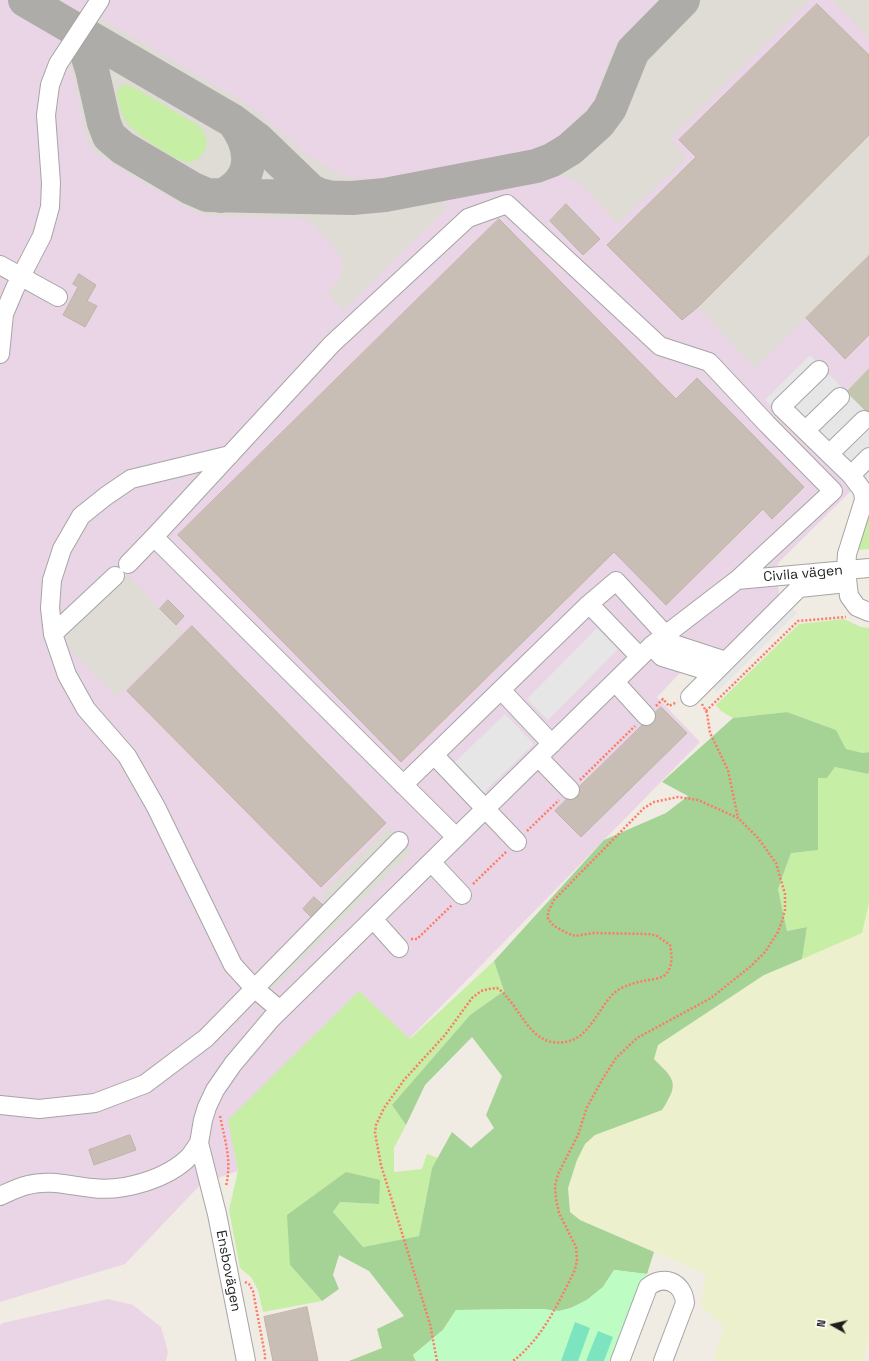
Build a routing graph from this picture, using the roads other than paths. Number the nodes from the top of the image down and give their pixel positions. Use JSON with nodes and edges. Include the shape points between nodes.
{"nodes":[{"id":1,"x":100,"y":0,"type":"edge"},
{"id":2,"x":0,"y":265,"type":"edge"},
{"id":3,"x":22,"y":277,"type":"junction"},
{"id":4,"x":58,"y":297,"type":"dead end"},
{"id":5,"x":0,"y":354,"type":"edge"},
{"id":6,"x":819,"y":370,"type":"dead end"},
{"id":7,"x":840,"y":397,"type":"dead end"},
{"id":8,"x":864,"y":420,"type":"dead end"},
{"id":9,"x":806,"y":430,"type":"junction"},
{"id":10,"x":230,"y":454,"type":"junction"},
{"id":11,"x":829,"y":454,"type":"junction"},
{"id":12,"x":869,"y":457,"type":"edge"},
{"id":13,"x":851,"y":475,"type":"junction"},
{"id":14,"x":154,"y":537,"type":"junction"},
{"id":15,"x":128,"y":564,"type":"dead end"},
{"id":16,"x":869,"y":568,"type":"edge"},
{"id":17,"x":114,"y":576,"type":"dead end"},
{"id":18,"x":847,"y":576,"type":"junction"},
{"id":19,"x":737,"y":580,"type":"junction"},
{"id":20,"x":589,"y":604,"type":"junction"},
{"id":21,"x":869,"y":612,"type":"edge"},
{"id":22,"x":52,"y":634,"type":"junction"},
{"id":23,"x":665,"y":635,"type":"junction"},
{"id":24,"x":646,"y":652,"type":"junction"},
{"id":25,"x":720,"y":667,"type":"junction"},
{"id":26,"x":615,"y":682,"type":"junction"},
{"id":27,"x":501,"y":690,"type":"junction"},
{"id":28,"x":693,"y":694,"type":"road end"},
{"id":29,"x":646,"y":716,"type":"road end"},
{"id":30,"x":552,"y":744,"type":"junction"},
{"id":31,"x":434,"y":755,"type":"junction"},
{"id":32,"x":538,"y":757,"type":"junction"},
{"id":33,"x":402,"y":785,"type":"junction"},
{"id":34,"x":570,"y":790,"type":"road end"},
{"id":35,"x":486,"y":809,"type":"junction"},
{"id":36,"x":456,"y":837,"type":"junction"},
{"id":37,"x":399,"y":841,"type":"dead end"},
{"id":38,"x":517,"y":842,"type":"road end"},
{"id":39,"x":431,"y":862,"type":"junction"},
{"id":40,"x":462,"y":895,"type":"road end"},
{"id":41,"x":373,"y":920,"type":"junction"},
{"id":42,"x":396,"y":945,"type":"road end"},
{"id":43,"x":254,"y":988,"type":"junction"},
{"id":44,"x":280,"y":1010,"type":"junction"},
{"id":45,"x":0,"y":1105,"type":"edge"},
{"id":46,"x":199,"y":1144,"type":"junction"},
{"id":47,"x":0,"y":1196,"type":"edge"},
{"id":48,"x":246,"y":1361,"type":"edge"},
{"id":49,"x":620,"y":1361,"type":"edge"},
{"id":50,"x":663,"y":1361,"type":"edge"}],
"edges":[{"from":1,"to":3,"type":"street","via":[[58,64],[50,85],[46,115],[51,183],[50,207],[42,236]]},
{"from":2,"to":3,"type":"street"},
{"from":3,"to":4,"type":"street"},
{"from":3,"to":5,"type":"street","via":[[4,314]]},
{"from":6,"to":9,"type":"street","via":[[781,407]]},
{"from":7,"to":9,"type":"street"},
{"from":8,"to":11,"type":"street"},
{"from":9,"to":11,"type":"street"},
{"from":10,"to":14,"type":"street"},
{"from":10,"to":19,"type":"street","via":[[332,344],[468,218],[507,204],[660,346],[709,362],[833,491]]},
{"from":10,"to":22,"type":"street","via":[[131,479],[81,516],[62,549],[52,580]]},
{"from":11,"to":13,"type":"street"},
{"from":12,"to":13,"type":"street"},
{"from":13,"to":18,"type":"street","via":[[863,491],[864,500],[846,554]]},
{"from":14,"to":15,"type":"street"},
{"from":14,"to":33,"type":"street"},
{"from":16,"to":18,"type":"street","name":"Civila vägen"},
{"from":17,"to":22,"type":"street"},
{"from":18,"to":19,"type":"street","name":"Civila vägen"},
{"from":18,"to":21,"type":"street","via":[[849,596],[857,607]]},
{"from":18,"to":25,"type":"street","via":[[799,588]]},
{"from":19,"to":23,"type":"street"},
{"from":20,"to":23,"type":"street","via":[[616,580]]},
{"from":20,"to":24,"type":"street"},
{"from":20,"to":27,"type":"street"},
{"from":22,"to":43,"type":"street","via":[[67,676],[86,709],[127,756],[156,807],[233,965]]},
{"from":23,"to":24,"type":"street"},
{"from":23,"to":25,"type":"street","via":[[674,644]]},
{"from":24,"to":25,"type":"street"},
{"from":24,"to":26,"type":"street"},
{"from":25,"to":28,"type":"street"},
{"from":26,"to":29,"type":"street"},
{"from":26,"to":30,"type":"street"},
{"from":27,"to":30,"type":"street"},
{"from":27,"to":31,"type":"street"},
{"from":30,"to":32,"type":"street"},
{"from":31,"to":33,"type":"street"},
{"from":31,"to":35,"type":"street"},
{"from":32,"to":34,"type":"street"},
{"from":32,"to":35,"type":"street"},
{"from":33,"to":36,"type":"street"},
{"from":35,"to":36,"type":"street"},
{"from":35,"to":38,"type":"street"},
{"from":36,"to":39,"type":"street"},
{"from":37,"to":43,"type":"street"},
{"from":39,"to":40,"type":"street"},
{"from":39,"to":41,"type":"street"},
{"from":41,"to":42,"type":"street"},
{"from":41,"to":44,"type":"street"},
{"from":43,"to":44,"type":"street"},
{"from":43,"to":45,"type":"street","via":[[206,1038],[145,1084],[95,1103],[39,1109]]},
{"from":44,"to":46,"type":"street","via":[[233,1064],[215,1090],[202,1120]]},
{"from":46,"to":47,"type":"street","via":[[177,1167],[154,1179],[132,1185],[92,1188],[51,1182],[29,1184]]},
{"from":46,"to":48,"type":"street","name":"Ensbovägen","via":[[217,1214]]},
{"from":49,"to":50,"type":"street","via":[[648,1287],[665,1280],[682,1290],[685,1303]]}]}
